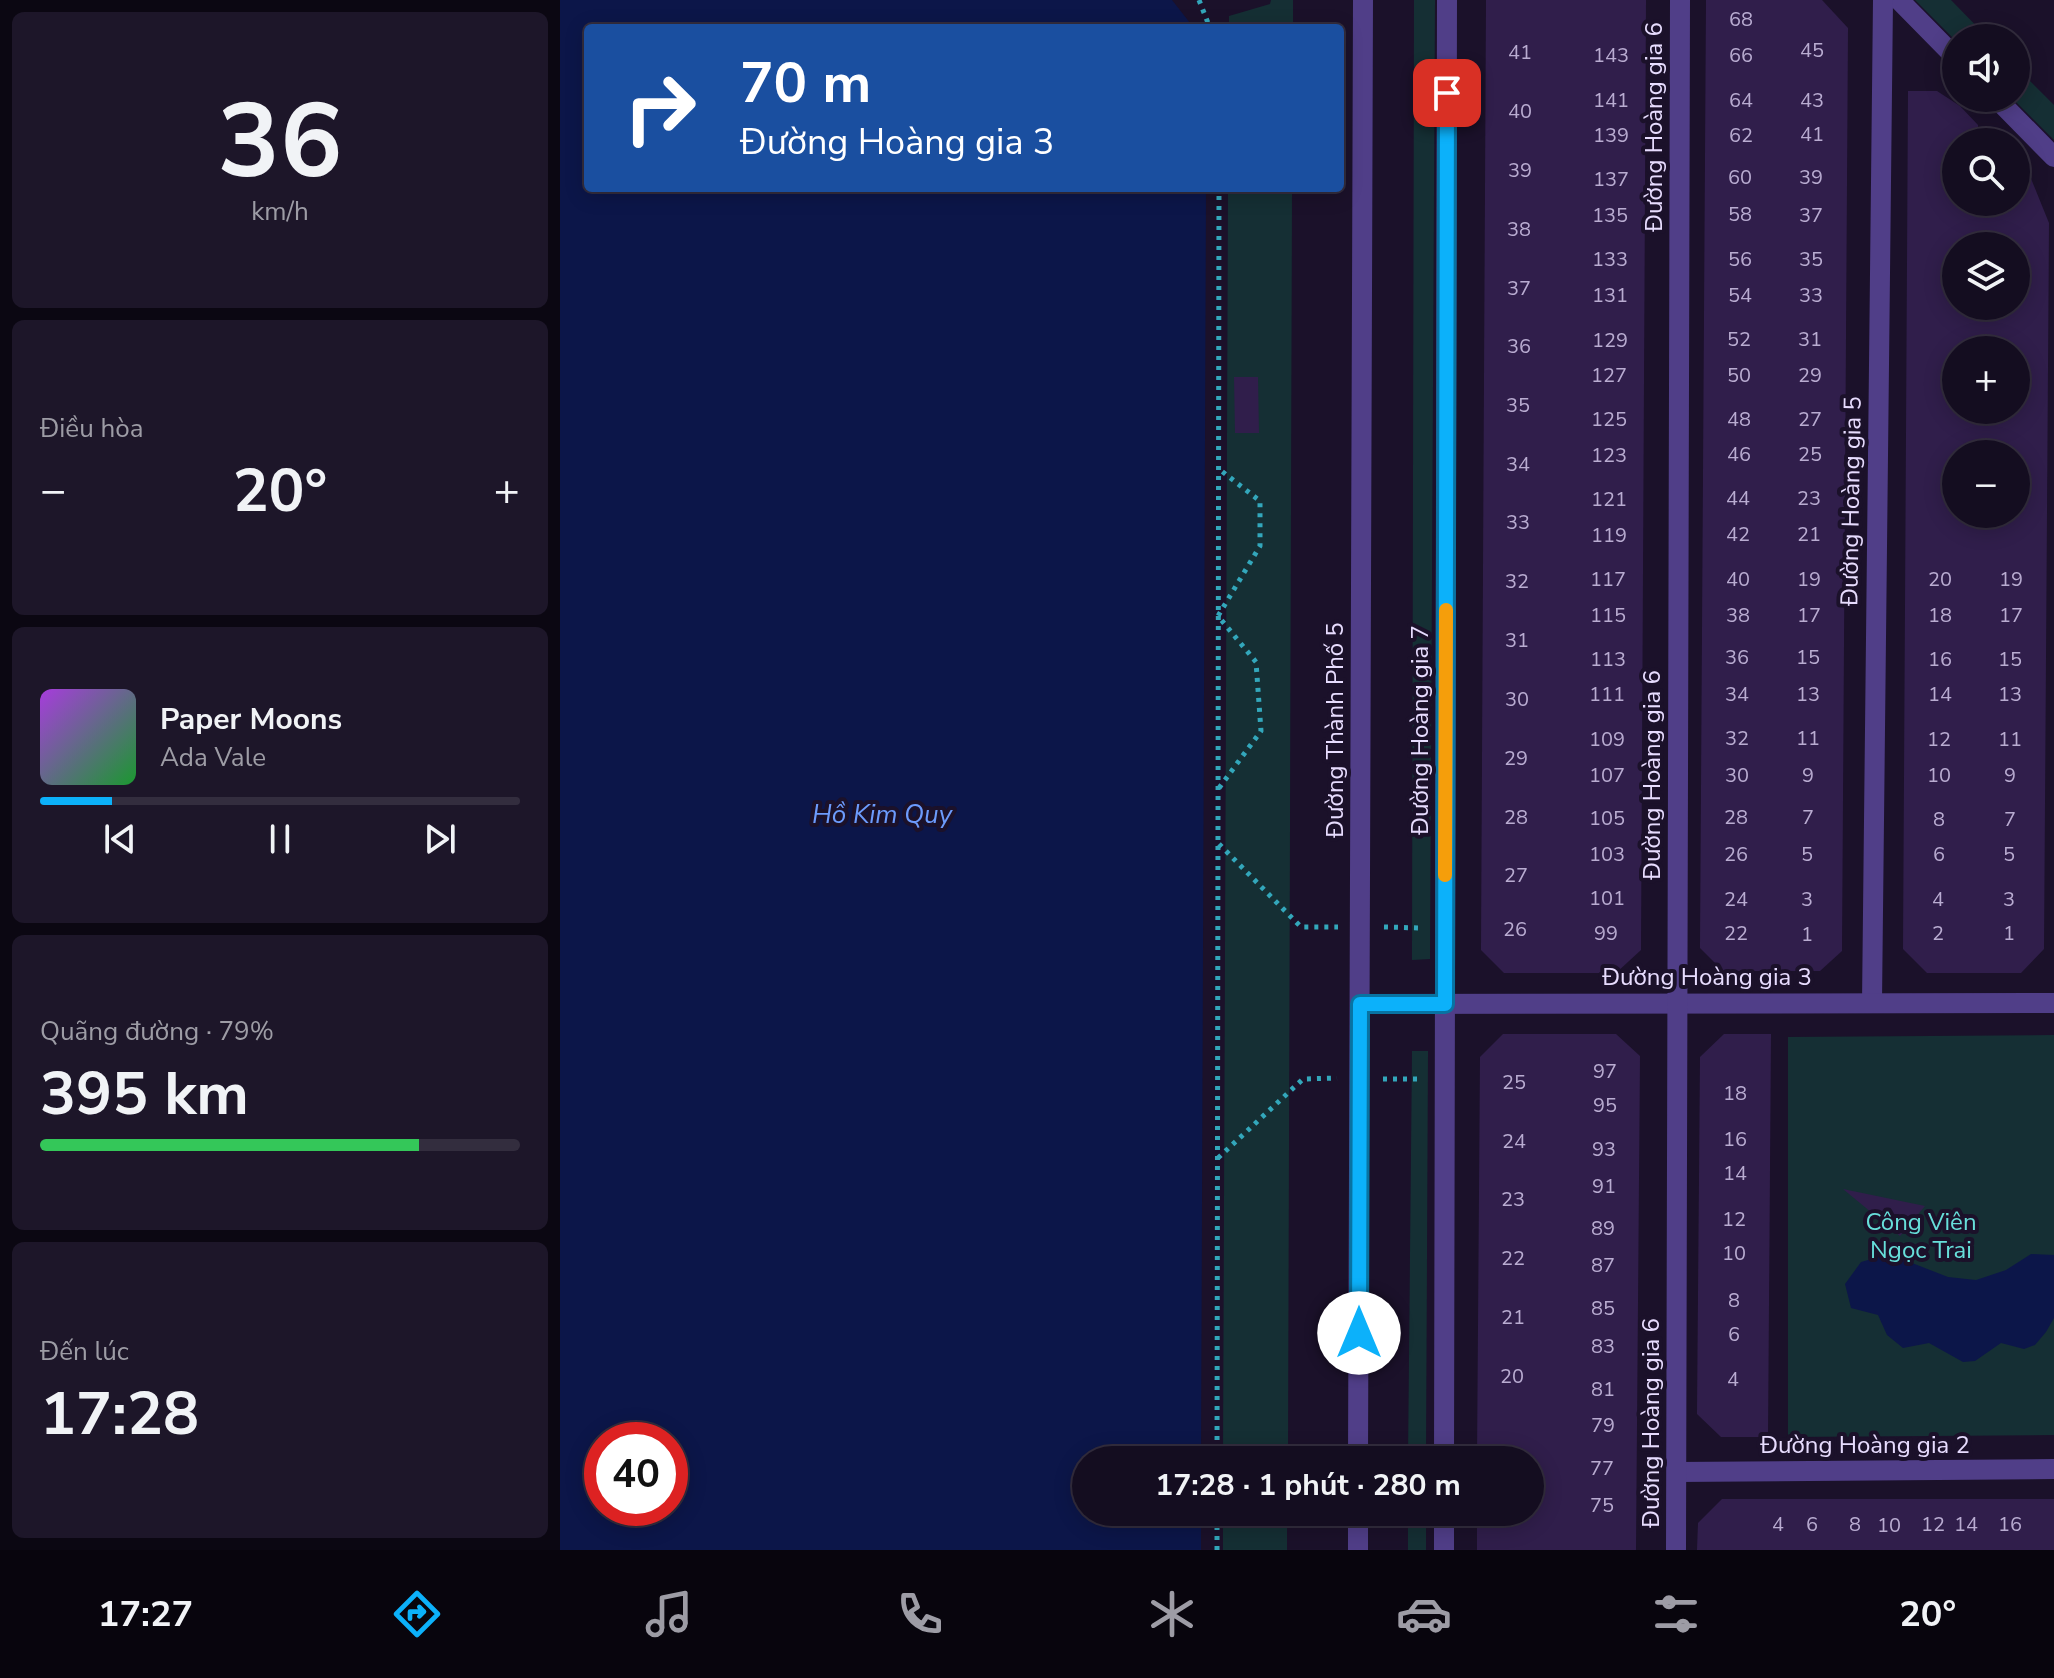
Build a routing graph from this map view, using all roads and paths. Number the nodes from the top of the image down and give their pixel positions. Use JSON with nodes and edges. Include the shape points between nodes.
{"nodes":[{"id":1,"x":1199,"y":0,"type":"edge"},
{"id":2,"x":1363,"y":0,"type":"edge"},
{"id":3,"x":1447,"y":0,"type":"edge"},
{"id":4,"x":1680,"y":0,"type":"edge"},
{"id":5,"x":1883,"y":0,"type":"edge"},
{"id":6,"x":1899,"y":0,"type":"edge"},
{"id":7,"x":1208,"y":24,"type":"edge"},
{"id":8,"x":1942,"y":44,"type":"edge"},
{"id":9,"x":2010,"y":112,"type":"edge"},
{"id":10,"x":2054,"y":157,"type":"edge"},
{"id":11,"x":1219,"y":192,"type":"edge"},
{"id":12,"x":1218,"y":469,"type":"junction"},
{"id":13,"x":1218,"y":616,"type":"junction"},
{"id":14,"x":1218,"y":789,"type":"junction"},
{"id":15,"x":1218,"y":843,"type":"junction"},
{"id":16,"x":1360,"y":927,"type":"junction"},
{"id":17,"x":1445,"y":928,"type":"junction"},
{"id":18,"x":1872,"y":1003,"type":"junction"},
{"id":19,"x":2054,"y":1003,"type":"edge"},
{"id":20,"x":1360,"y":1004,"type":"junction"},
{"id":21,"x":1445,"y":1004,"type":"junction"},
{"id":22,"x":1677,"y":1004,"type":"junction"},
{"id":23,"x":1360,"y":1078,"type":"junction"},
{"id":24,"x":1445,"y":1080,"type":"junction"},
{"id":25,"x":1217,"y":1158,"type":"junction"},
{"id":26,"x":1217,"y":1446,"type":"edge"},
{"id":27,"x":1358,"y":1446,"type":"edge"},
{"id":28,"x":1444,"y":1446,"type":"edge"},
{"id":29,"x":2054,"y":1469,"type":"edge"},
{"id":30,"x":1677,"y":1472,"type":"junction"},
{"id":31,"x":1217,"y":1526,"type":"edge"},
{"id":32,"x":1358,"y":1526,"type":"edge"},
{"id":33,"x":1444,"y":1526,"type":"edge"},
{"id":34,"x":1217,"y":1550,"type":"edge"},
{"id":35,"x":1358,"y":1550,"type":"edge"},
{"id":36,"x":1444,"y":1550,"type":"edge"},
{"id":37,"x":1676,"y":1550,"type":"edge"}],
"edges":[{"from":1,"to":7,"type":"path"},
{"from":2,"to":16,"type":"street","name":"Đường Thành Phố 5"},
{"from":3,"to":17,"type":"street","name":"Đường Hoàng gia 7"},
{"from":4,"to":22,"type":"street","name":"Đường Hoàng gia 6"},
{"from":5,"to":18,"type":"street","name":"Đường Hoàng gia 5"},
{"from":6,"to":8,"type":"street"},
{"from":9,"to":10,"type":"street"},
{"from":11,"to":12,"type":"path"},
{"from":12,"to":13,"type":"path"},
{"from":12,"to":13,"type":"path","via":[[1260,501],[1260,546]]},
{"from":13,"to":14,"type":"path"},
{"from":13,"to":14,"type":"path","via":[[1256,662],[1261,731]]},
{"from":14,"to":15,"type":"path"},
{"from":15,"to":16,"type":"path","via":[[1301,927]]},
{"from":15,"to":25,"type":"path"},
{"from":16,"to":17,"type":"path"},
{"from":16,"to":20,"type":"street","name":"Đường Thành Phố 5"},
{"from":17,"to":21,"type":"street","name":"Đường Hoàng gia 7"},
{"from":18,"to":19,"type":"street","name":"Đường Hoàng gia 3"},
{"from":18,"to":22,"type":"street","name":"Đường Hoàng gia 3"},
{"from":20,"to":21,"type":"street","name":"Đường Hoàng gia 3"},
{"from":20,"to":23,"type":"street","name":"Đường Thành Phố 5"},
{"from":21,"to":22,"type":"street","name":"Đường Hoàng gia 3"},
{"from":21,"to":24,"type":"street","name":"Đường Hoàng gia 7"},
{"from":22,"to":30,"type":"street","name":"Đường Hoàng gia 6"},
{"from":23,"to":24,"type":"path"},
{"from":23,"to":25,"type":"path","via":[[1303,1079]]},
{"from":23,"to":27,"type":"street","name":"Đường Thành Phố 5"},
{"from":24,"to":28,"type":"street","name":"Đường Hoàng gia 7"},
{"from":25,"to":26,"type":"path"},
{"from":29,"to":30,"type":"street","name":"Đường Hoàng gia 2"},
{"from":30,"to":37,"type":"street","name":"Đường Hoàng gia 6"},
{"from":31,"to":34,"type":"path"},
{"from":32,"to":35,"type":"street"},
{"from":33,"to":36,"type":"street"}]}
